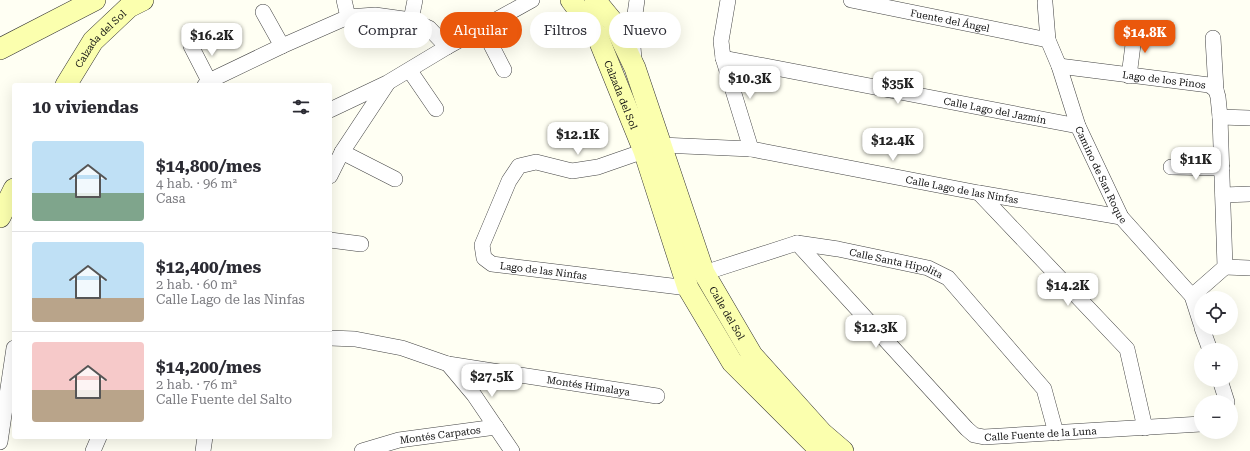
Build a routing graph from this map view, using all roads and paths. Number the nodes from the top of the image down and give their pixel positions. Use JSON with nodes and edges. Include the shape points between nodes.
{"nodes":[{"id":1,"x":95,"y":0,"type":"edge"},
{"id":2,"x":143,"y":0,"type":"edge"},
{"id":3,"x":344,"y":0,"type":"edge"},
{"id":4,"x":415,"y":0,"type":"edge"},
{"id":5,"x":532,"y":0,"type":"edge"},
{"id":6,"x":571,"y":0,"type":"edge"},
{"id":7,"x":595,"y":0,"type":"edge"},
{"id":8,"x":637,"y":0,"type":"edge"},
{"id":9,"x":728,"y":0,"type":"edge"},
{"id":10,"x":851,"y":0,"type":"edge"},
{"id":11,"x":1045,"y":3,"type":"dead end"},
{"id":12,"x":263,"y":12,"type":"dead end"},
{"id":13,"x":347,"y":12,"type":"edge"},
{"id":14,"x":413,"y":12,"type":"edge"},
{"id":15,"x":510,"y":12,"type":"edge"},
{"id":16,"x":344,"y":19,"type":"edge"},
{"id":17,"x":1135,"y":29,"type":"dead end"},
{"id":18,"x":432,"y":31,"type":"edge"},
{"id":19,"x":1213,"y":38,"type":"dead end"},
{"id":20,"x":440,"y":40,"type":"edge"},
{"id":21,"x":1048,"y":40,"type":"junction"},
{"id":22,"x":191,"y":46,"type":"dead end"},
{"id":23,"x":282,"y":46,"type":"junction"},
{"id":24,"x":445,"y":48,"type":"edge"},
{"id":25,"x":493,"y":48,"type":"edge"},
{"id":26,"x":0,"y":49,"type":"edge"},
{"id":27,"x":723,"y":58,"type":"junction"},
{"id":28,"x":1058,"y":66,"type":"junction"},
{"id":29,"x":635,"y":68,"type":"junction"},
{"id":30,"x":504,"y":70,"type":"dead end"},
{"id":31,"x":410,"y":71,"type":"junction"},
{"id":32,"x":1129,"y":76,"type":"junction"},
{"id":33,"x":67,"y":83,"type":"edge"},
{"id":34,"x":207,"y":83,"type":"edge"},
{"id":35,"x":387,"y":83,"type":"junction"},
{"id":36,"x":1216,"y":90,"type":"junction"},
{"id":37,"x":332,"y":109,"type":"edge"},
{"id":38,"x":436,"y":109,"type":"dead end"},
{"id":39,"x":1220,"y":117,"type":"junction"},
{"id":40,"x":1250,"y":118,"type":"edge"},
{"id":41,"x":1078,"y":126,"type":"junction"},
{"id":42,"x":652,"y":148,"type":"junction"},
{"id":43,"x":751,"y":149,"type":"junction"},
{"id":44,"x":342,"y":152,"type":"junction"},
{"id":45,"x":1171,"y":167,"type":"dead end"},
{"id":46,"x":1222,"y":168,"type":"junction"},
{"id":47,"x":332,"y":172,"type":"edge"},
{"id":48,"x":395,"y":179,"type":"dead end"},
{"id":49,"x":979,"y":192,"type":"junction"},
{"id":50,"x":12,"y":193,"type":"edge"},
{"id":51,"x":1250,"y":194,"type":"edge"},
{"id":52,"x":1223,"y":195,"type":"junction"},
{"id":53,"x":0,"y":217,"type":"edge"},
{"id":54,"x":1121,"y":217,"type":"junction"},
{"id":55,"x":332,"y":240,"type":"edge"},
{"id":56,"x":797,"y":243,"type":"junction"},
{"id":57,"x":361,"y":244,"type":"dead end"},
{"id":58,"x":1225,"y":268,"type":"junction"},
{"id":59,"x":1250,"y":268,"type":"edge"},
{"id":60,"x":704,"y":273,"type":"junction"},
{"id":61,"x":688,"y":288,"type":"junction"},
{"id":62,"x":1192,"y":296,"type":"junction"},
{"id":63,"x":1194,"y":302,"type":"edge"},
{"id":64,"x":332,"y":338,"type":"edge"},
{"id":65,"x":12,"y":361,"type":"edge"},
{"id":66,"x":448,"y":364,"type":"junction"},
{"id":67,"x":657,"y":396,"type":"dead end"},
{"id":68,"x":1194,"y":425,"type":"edge"},
{"id":69,"x":496,"y":427,"type":"junction"},
{"id":70,"x":1146,"y":428,"type":"junction"},
{"id":71,"x":1056,"y":433,"type":"junction"},
{"id":72,"x":98,"y":439,"type":"edge"},
{"id":73,"x":205,"y":439,"type":"edge"},
{"id":74,"x":0,"y":442,"type":"edge"},
{"id":75,"x":92,"y":451,"type":"edge"},
{"id":76,"x":203,"y":451,"type":"edge"},
{"id":77,"x":362,"y":451,"type":"edge"},
{"id":78,"x":512,"y":451,"type":"edge"},
{"id":79,"x":821,"y":451,"type":"edge"},
{"id":80,"x":843,"y":451,"type":"edge"}],
"edges":[{"from":1,"to":26,"type":"street"},
{"from":2,"to":33,"type":"street","name":"Calzada del Sol","via":[[129,7],[92,41]]},
{"from":3,"to":13,"type":"street"},
{"from":4,"to":14,"type":"street"},
{"from":5,"to":15,"type":"street"},
{"from":6,"to":42,"type":"street","name":"Calzada del Sol","via":[[598,36]]},
{"from":7,"to":29,"type":"street","name":"Calzada del Sol","via":[[613,22]]},
{"from":8,"to":29,"type":"street","via":[[632,36]]},
{"from":9,"to":27,"type":"street","via":[[721,41]]},
{"from":10,"to":21,"type":"street","name":"Fuente del Ángel"},
{"from":11,"to":21,"type":"street","name":"Camino de San Roque"},
{"from":12,"to":23,"type":"street"},
{"from":16,"to":23,"type":"street"},
{"from":17,"to":32,"type":"street"},
{"from":18,"to":20,"type":"street"},
{"from":19,"to":36,"type":"street"},
{"from":21,"to":28,"type":"street","name":"Camino de San Roque"},
{"from":22,"to":34,"type":"street"},
{"from":23,"to":34,"type":"street"},
{"from":24,"to":31,"type":"street"},
{"from":25,"to":30,"type":"street"},
{"from":27,"to":41,"type":"street","name":"Calle Lago del Jazmín"},
{"from":27,"to":43,"type":"street"},
{"from":28,"to":32,"type":"street","name":"Lago de los Pinos"},
{"from":28,"to":41,"type":"street","name":"Camino de San Roque"},
{"from":29,"to":42,"type":"street","name":"Calzada del Sol"},
{"from":31,"to":35,"type":"street"},
{"from":31,"to":38,"type":"street"},
{"from":32,"to":36,"type":"street","name":"Lago de los Pinos","via":[[1209,85]]},
{"from":35,"to":37,"type":"street"},
{"from":35,"to":44,"type":"street"},
{"from":36,"to":39,"type":"street","name":"Lago de los Pinos"},
{"from":39,"to":40,"type":"street"},
{"from":39,"to":46,"type":"street","name":"Lago de los Pinos"},
{"from":41,"to":54,"type":"street","name":"Camino de San Roque"},
{"from":42,"to":43,"type":"street","name":"Calle Lago de las Ninfas"},
{"from":42,"to":60,"type":"street","name":"Calle del Sol"},
{"from":42,"to":61,"type":"street","name":"Calle del Sol"},
{"from":42,"to":61,"type":"street","name":"Lago de las Ninfas","via":[[598,167],[572,171],[536,162],[519,166],[509,181],[482,246],[484,258],[492,264]]},
{"from":43,"to":49,"type":"street","name":"Calle Lago de las Ninfas"},
{"from":44,"to":47,"type":"street"},
{"from":44,"to":48,"type":"street"},
{"from":45,"to":46,"type":"street"},
{"from":46,"to":52,"type":"street","name":"Lago de los Pinos"},
{"from":49,"to":54,"type":"street","name":"Calle Lago de las Ninfas"},
{"from":49,"to":70,"type":"street","via":[[1127,349]]},
{"from":50,"to":53,"type":"street"},
{"from":51,"to":52,"type":"street"},
{"from":52,"to":58,"type":"street","name":"Lago de los Pinos"},
{"from":54,"to":62,"type":"street","name":"Camino de San Roque"},
{"from":55,"to":57,"type":"street"},
{"from":56,"to":60,"type":"street","name":"Calle Santa Hipolita"},
{"from":56,"to":71,"type":"street","name":"Calle Fuente de la Luna","via":[[974,435],[984,437]]},
{"from":56,"to":71,"type":"street","name":"Calle Santa Hipolita","via":[[928,268],[948,278],[1044,390]]},
{"from":58,"to":59,"type":"street"},
{"from":58,"to":62,"type":"street"},
{"from":60,"to":80,"type":"street","name":"Calle del Sol","via":[[752,355],[822,433]]},
{"from":61,"to":79,"type":"street","name":"Calle del Sol","via":[[732,362]]},
{"from":62,"to":63,"type":"street","name":"Camino de San Roque"},
{"from":64,"to":66,"type":"street","name":"Montés Himalaya","via":[[355,339],[402,348]]},
{"from":65,"to":74,"type":"street"},
{"from":66,"to":67,"type":"street","name":"Montés Himalaya"},
{"from":66,"to":69,"type":"street"},
{"from":68,"to":70,"type":"street","name":"Calle Fuente de la Luna"},
{"from":69,"to":77,"type":"street","name":"Montés Carpatos","via":[[399,440]]},
{"from":69,"to":78,"type":"street"},
{"from":70,"to":71,"type":"street","name":"Calle Fuente de la Luna"},
{"from":72,"to":75,"type":"street"},
{"from":73,"to":76,"type":"street"}]}
